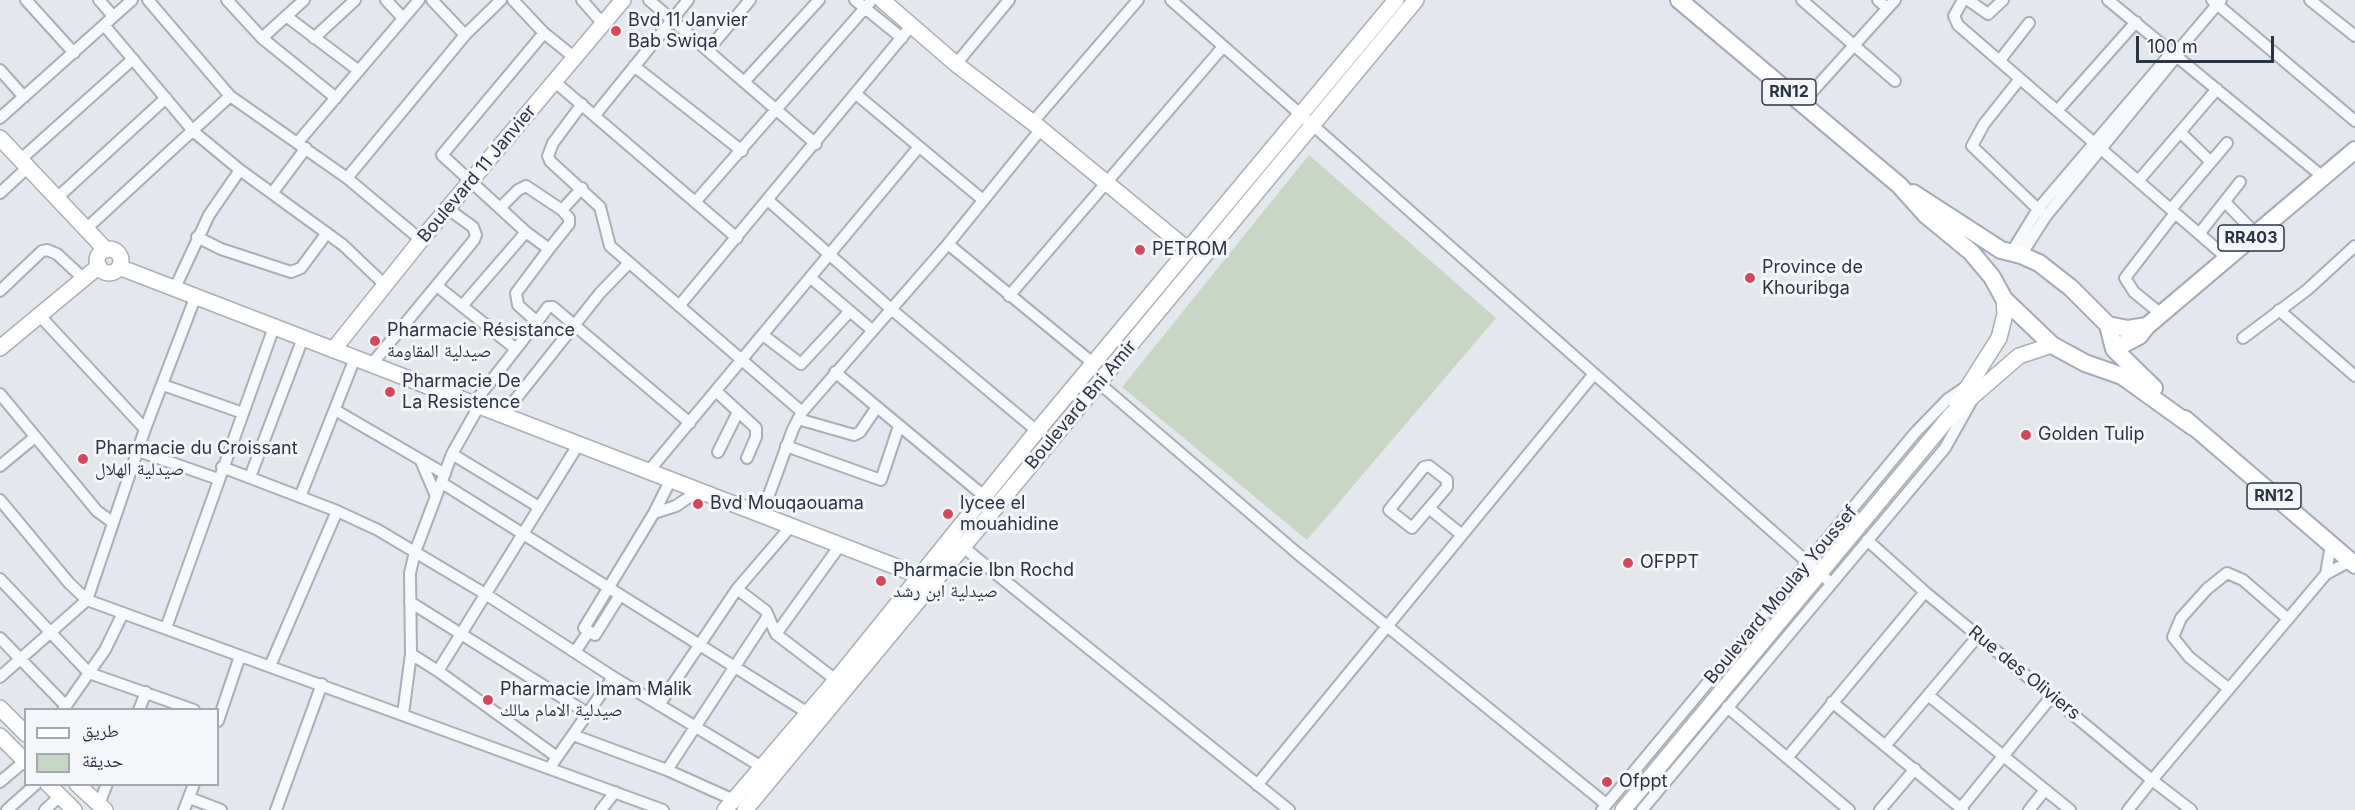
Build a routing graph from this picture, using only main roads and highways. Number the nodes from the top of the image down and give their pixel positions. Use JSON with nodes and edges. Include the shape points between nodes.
{"nodes":[{"id":1,"x":623,"y":0,"type":"edge"},
{"id":2,"x":1396,"y":0,"type":"edge"},
{"id":3,"x":1416,"y":0,"type":"edge"},
{"id":4,"x":1679,"y":0,"type":"edge"},
{"id":5,"x":888,"y":2,"type":"edge"},
{"id":6,"x":0,"y":138,"type":"edge"},
{"id":7,"x":2355,"y":151,"type":"edge"},
{"id":8,"x":1899,"y":185,"type":"junction"},
{"id":9,"x":1187,"y":249,"type":"junction"},
{"id":10,"x":106,"y":250,"type":"junction"},
{"id":11,"x":2014,"y":253,"type":"junction"},
{"id":12,"x":99,"y":266,"type":"junction"},
{"id":13,"x":119,"y":267,"type":"junction"},
{"id":14,"x":1992,"y":277,"type":"junction"},
{"id":15,"x":2004,"y":298,"type":"junction"},
{"id":16,"x":2108,"y":325,"type":"junction"},
{"id":17,"x":2147,"y":326,"type":"junction"},
{"id":18,"x":2052,"y":345,"type":"junction"},
{"id":19,"x":2114,"y":347,"type":"junction"},
{"id":20,"x":0,"y":348,"type":"edge"},
{"id":21,"x":333,"y":350,"type":"junction"},
{"id":22,"x":2095,"y":365,"type":"junction"},
{"id":23,"x":1971,"y":389,"type":"junction"},
{"id":24,"x":2193,"y":427,"type":"junction"},
{"id":25,"x":956,"y":542,"type":"junction"},
{"id":26,"x":2353,"y":563,"type":"edge"},
{"id":27,"x":927,"y":579,"type":"junction"},
{"id":28,"x":0,"y":708,"type":"edge"},
{"id":29,"x":24,"y":732,"type":"edge"},
{"id":30,"x":0,"y":736,"type":"edge"},
{"id":31,"x":24,"y":760,"type":"edge"},
{"id":32,"x":50,"y":786,"type":"edge"},
{"id":33,"x":79,"y":786,"type":"edge"},
{"id":34,"x":102,"y":807,"type":"edge"},
{"id":35,"x":735,"y":807,"type":"edge"},
{"id":36,"x":74,"y":810,"type":"edge"},
{"id":37,"x":1623,"y":810,"type":"edge"}],
"edges":[{"from":1,"to":21,"type":"main road","name":"Boulevard 11 Janvier"},
{"from":2,"to":9,"type":"main road","name":"Boulevard Bni Amir"},
{"from":3,"to":25,"type":"main road","name":"Boulevard Bni Amir","via":[[1100,384]]},
{"from":4,"to":8,"type":"main road","number":"RN12"},
{"from":5,"to":9,"type":"main road","via":[[956,64]]},
{"from":6,"to":10,"type":"main road"},
{"from":7,"to":17,"type":"main road","number":"RR403"},
{"from":8,"to":11,"type":"main road","number":"RN12"},
{"from":8,"to":14,"type":"main road","number":"RN12","via":[[1926,215],[1971,252]]},
{"from":9,"to":25,"type":"main road","name":"Boulevard Bni Amir","via":[[984,496]]},
{"from":10,"to":12,"type":"main road","via":[[99,256]]},
{"from":10,"to":13,"type":"main road","via":[[120,255]]},
{"from":11,"to":14,"type":"main road","via":[[2001,260]]},
{"from":11,"to":16,"type":"main road","number":"RN12","via":[[2038,263],[2071,288]]},
{"from":12,"to":13,"type":"main road","via":[[109,272]]},
{"from":12,"to":20,"type":"main road"},
{"from":13,"to":21,"type":"main road"},
{"from":14,"to":15,"type":"main road","number":"RN12"},
{"from":15,"to":18,"type":"main road","number":"RN12"},
{"from":15,"to":23,"type":"main road","via":[[1999,338]]},
{"from":16,"to":17,"type":"main road","via":[[2128,329]]},
{"from":16,"to":19,"type":"main road","number":"RN12"},
{"from":17,"to":19,"type":"main road","number":"RR403","via":[[2133,340]]},
{"from":18,"to":22,"type":"main road","number":"RN12"},
{"from":18,"to":23,"type":"main road","via":[[2019,356]]},
{"from":19,"to":22,"type":"main road"},
{"from":19,"to":24,"type":"main road","number":"RN12"},
{"from":21,"to":27,"type":"main road"},
{"from":22,"to":24,"type":"main road","number":"RN12","via":[[2122,376]]},
{"from":23,"to":37,"type":"main road","name":"Boulevard Moulay Youssef","via":[[1951,415],[1921,438],[1869,513]]},
{"from":24,"to":26,"type":"main road","number":"RN12"},
{"from":25,"to":27,"type":"main road","name":"Boulevard Bni Amir"},
{"from":27,"to":35,"type":"main road","name":"Boulevard Bni Amir"},
{"from":27,"to":35,"type":"main road","name":"Boulevard Bni Amir","via":[[762,766]]},
{"from":28,"to":29,"type":"main road"},
{"from":30,"to":31,"type":"main road"},
{"from":32,"to":36,"type":"main road"},
{"from":33,"to":34,"type":"main road"}]}
